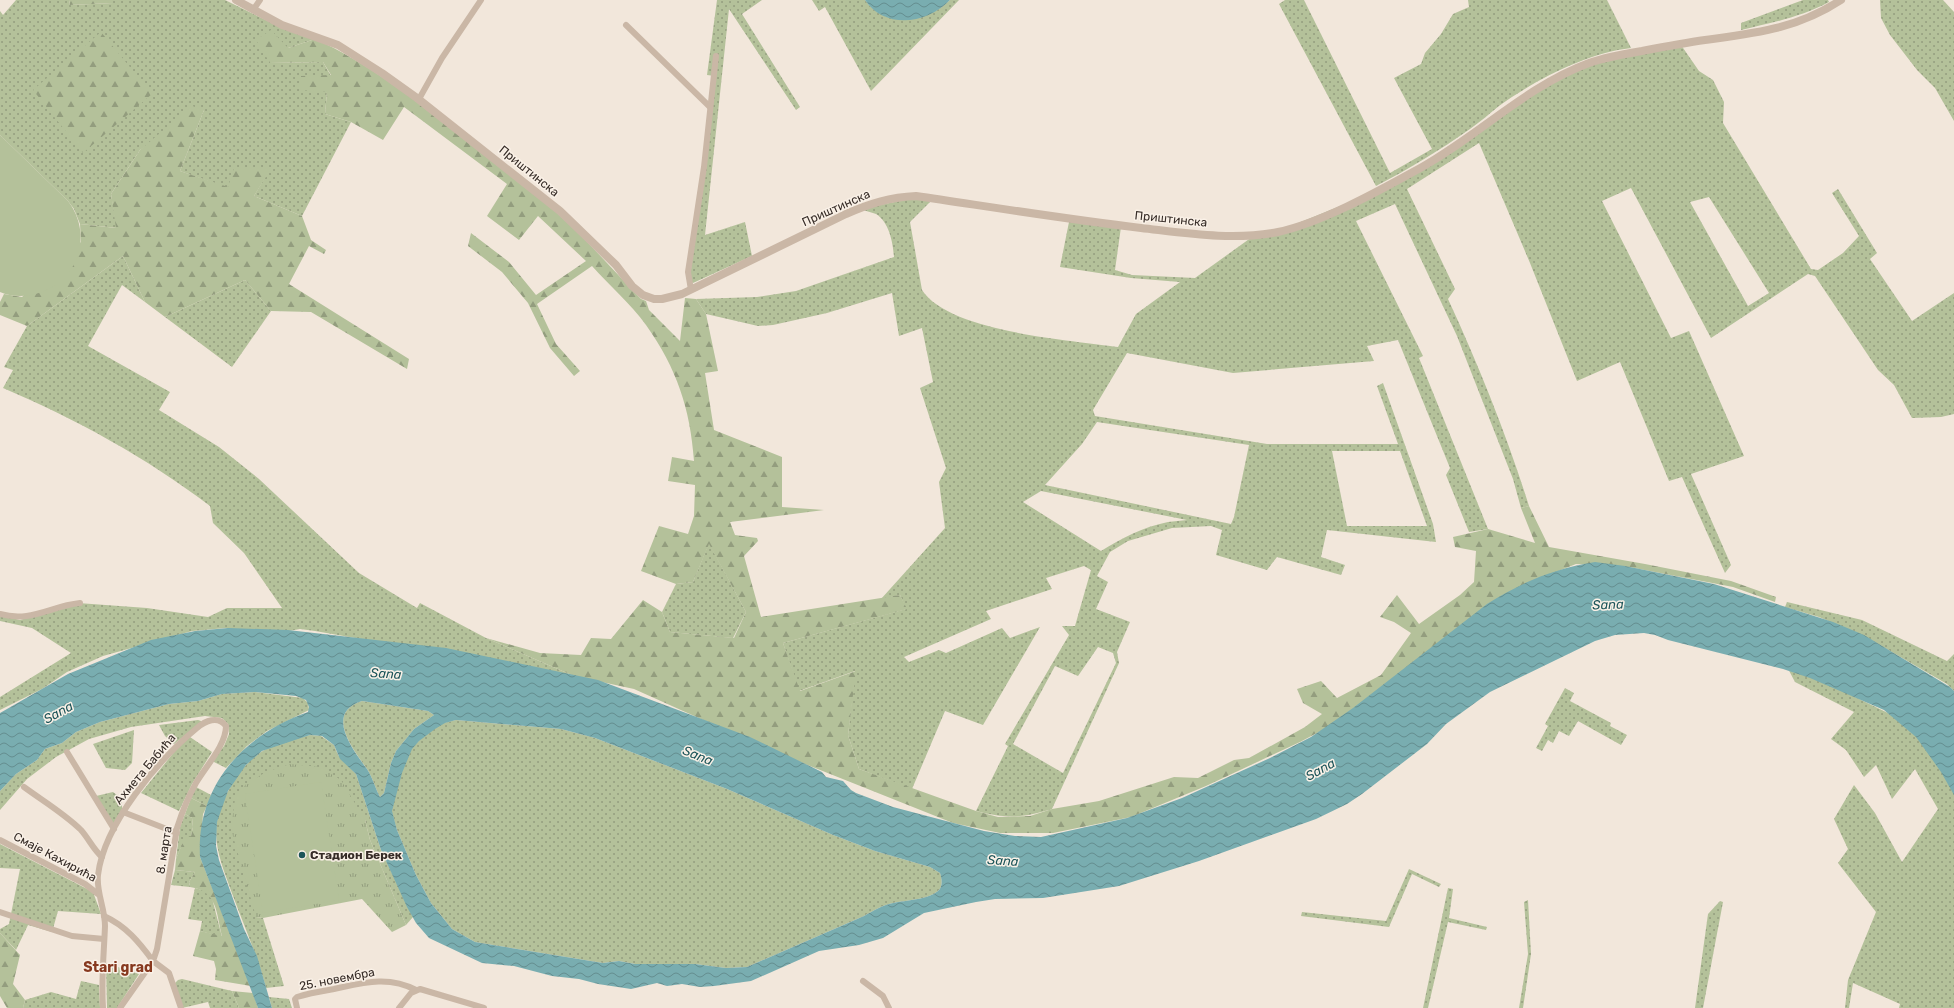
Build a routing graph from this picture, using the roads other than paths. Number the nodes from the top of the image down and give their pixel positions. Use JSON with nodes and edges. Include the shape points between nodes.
{"nodes":[{"id":1,"x":236,"y":0,"type":"edge"},
{"id":2,"x":260,"y":0,"type":"edge"},
{"id":3,"x":481,"y":0,"type":"edge"},
{"id":4,"x":1841,"y":0,"type":"edge"},
{"id":5,"x":253,"y":10,"type":"junction"},
{"id":6,"x":626,"y":25,"type":"dead end"},
{"id":7,"x":716,"y":56,"type":"dead end"},
{"id":8,"x":419,"y":99,"type":"junction"},
{"id":9,"x":710,"y":107,"type":"junction"},
{"id":10,"x":690,"y":290,"type":"junction"},
{"id":11,"x":80,"y":603,"type":"dead end"},
{"id":12,"x":0,"y":614,"type":"edge"},
{"id":13,"x":199,"y":727,"type":"joint"},
{"id":14,"x":67,"y":752,"type":"dead end"},
{"id":15,"x":24,"y":787,"type":"dead end"},
{"id":16,"x":123,"y":812,"type":"junction"},
{"id":17,"x":114,"y":829,"type":"junction"},
{"id":18,"x":177,"y":833,"type":"junction"},
{"id":19,"x":0,"y":840,"type":"edge"},
{"id":20,"x":102,"y":857,"type":"junction"},
{"id":21,"x":98,"y":894,"type":"junction"},
{"id":22,"x":0,"y":912,"type":"edge"},
{"id":23,"x":104,"y":916,"type":"junction"},
{"id":24,"x":104,"y":939,"type":"junction"},
{"id":25,"x":153,"y":961,"type":"junction"},
{"id":26,"x":863,"y":981,"type":"dead end"},
{"id":27,"x":416,"y":990,"type":"junction"},
{"id":28,"x":103,"y":1008,"type":"edge"},
{"id":29,"x":120,"y":1008,"type":"edge"},
{"id":30,"x":181,"y":1008,"type":"edge"},
{"id":31,"x":297,"y":1008,"type":"edge"},
{"id":32,"x":399,"y":1008,"type":"edge"},
{"id":33,"x":484,"y":1008,"type":"edge"},
{"id":34,"x":889,"y":1008,"type":"edge"}],
"edges":[{"from":1,"to":5,"type":"street","name":"Приштинска"},
{"from":2,"to":5,"type":"street"},
{"from":3,"to":8,"type":"street","via":[[442,58]]},
{"from":4,"to":10,"type":"street","name":"Приштинска","via":[[1818,14],[1776,30],[1667,46],[1588,63],[1562,75],[1442,155],[1387,186],[1304,224],[1279,232],[1221,236],[1095,223],[916,196],[900,197],[846,214]]},
{"from":5,"to":8,"type":"street","name":"Приштинска","via":[[282,26],[338,45]]},
{"from":6,"to":9,"type":"street"},
{"from":7,"to":9,"type":"street"},
{"from":8,"to":10,"type":"street","name":"Приштинска","via":[[560,211],[643,295],[654,300]]},
{"from":9,"to":10,"type":"street","via":[[700,201],[688,272]]},
{"from":11,"to":12,"type":"street","via":[[25,617]]},
{"from":13,"to":16,"type":"street","name":"Ахмета Бабића","via":[[176,746]]},
{"from":13,"to":18,"type":"street","name":"8. марта","via":[[210,720],[221,721],[226,726],[226,735],[186,802]]},
{"from":14,"to":17,"type":"street","name":"Ахмета Бабића"},
{"from":15,"to":20,"type":"street","via":[[76,826]]},
{"from":16,"to":17,"type":"street","name":"Ахмета Бабића"},
{"from":16,"to":18,"type":"street"},
{"from":17,"to":20,"type":"street","name":"Ахмета Бабића"},
{"from":18,"to":25,"type":"street","name":"8. марта","via":[[169,888]]},
{"from":19,"to":21,"type":"street","name":"Смaје Кахирића","via":[[86,884]]},
{"from":20,"to":21,"type":"street","name":"Ахмета Бабића"},
{"from":21,"to":23,"type":"street","name":"Ахмета Бабића"},
{"from":22,"to":24,"type":"street","via":[[72,936]]},
{"from":23,"to":24,"type":"street","name":"Ахмета Бабића"},
{"from":23,"to":25,"type":"street","via":[[122,926],[140,943]]},
{"from":24,"to":28,"type":"street","name":"Ахмета Бабића"},
{"from":25,"to":29,"type":"street"},
{"from":25,"to":30,"type":"street","via":[[169,973]]},
{"from":26,"to":34,"type":"street","via":[[883,996]]},
{"from":27,"to":31,"type":"street","name":"25. новембра","via":[[391,981],[371,981],[297,997]]},
{"from":27,"to":32,"type":"street"},
{"from":27,"to":33,"type":"street","via":[[429,991]]}]}
